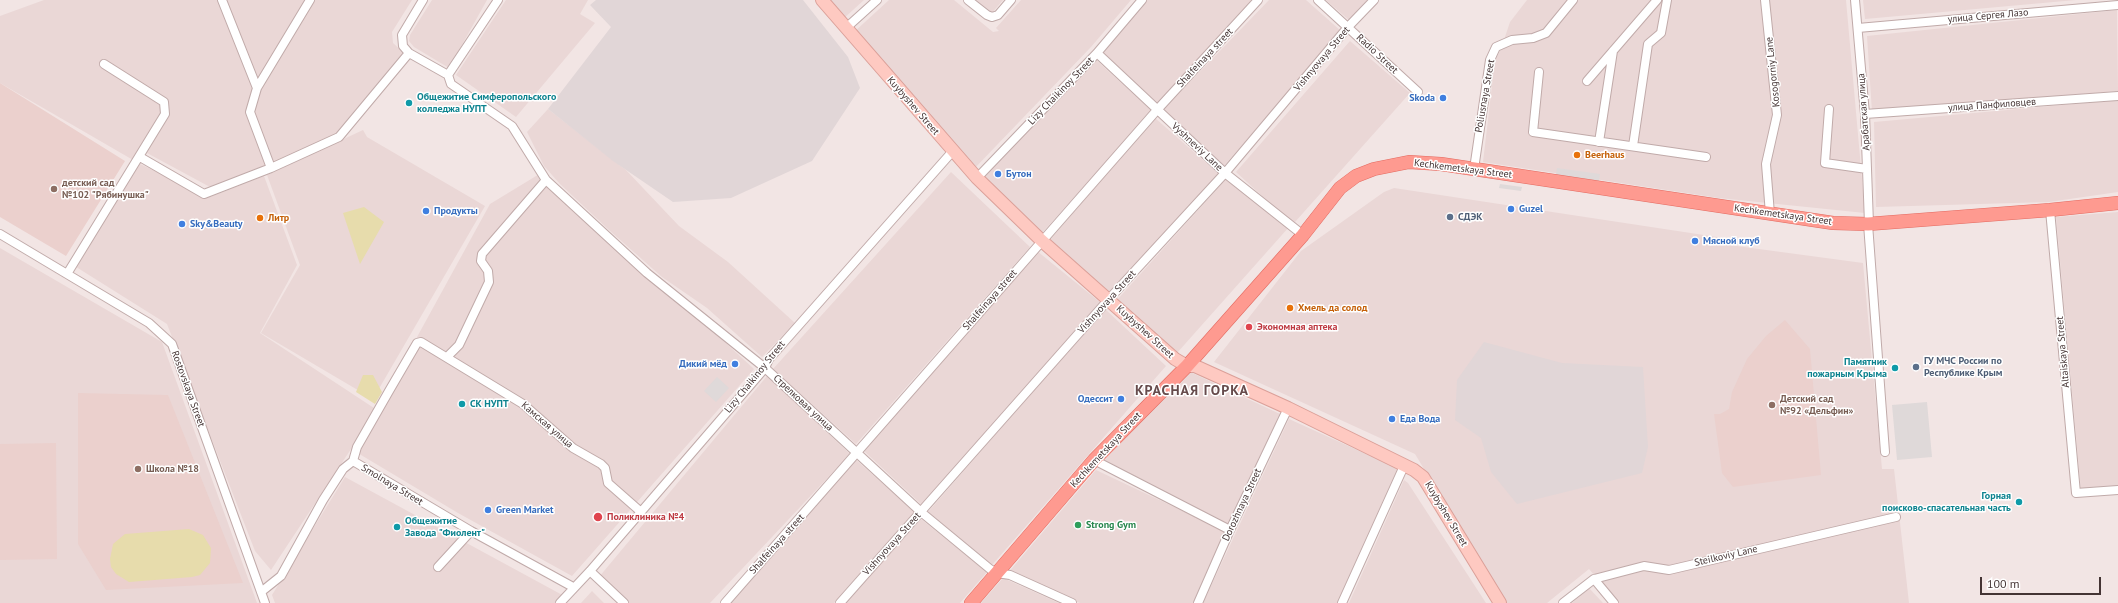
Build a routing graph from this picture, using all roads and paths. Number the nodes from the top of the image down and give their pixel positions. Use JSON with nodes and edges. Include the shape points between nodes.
{"nodes":[{"id":1,"x":222,"y":0,"type":"edge"},
{"id":2,"x":310,"y":0,"type":"edge"},
{"id":3,"x":423,"y":0,"type":"edge"},
{"id":4,"x":498,"y":0,"type":"edge"},
{"id":5,"x":822,"y":0,"type":"edge"},
{"id":6,"x":876,"y":0,"type":"edge"},
{"id":7,"x":968,"y":0,"type":"edge"},
{"id":8,"x":1011,"y":0,"type":"edge"},
{"id":9,"x":1142,"y":0,"type":"edge"},
{"id":10,"x":1258,"y":0,"type":"edge"},
{"id":11,"x":1318,"y":0,"type":"edge"},
{"id":12,"x":1374,"y":0,"type":"edge"},
{"id":13,"x":1574,"y":0,"type":"edge"},
{"id":14,"x":1657,"y":0,"type":"edge"},
{"id":15,"x":1667,"y":0,"type":"edge"},
{"id":16,"x":1765,"y":0,"type":"edge"},
{"id":17,"x":1855,"y":0,"type":"edge"},
{"id":18,"x":2118,"y":5,"type":"edge"},
{"id":19,"x":1348,"y":27,"type":"junction"},
{"id":20,"x":846,"y":28,"type":"junction"},
{"id":21,"x":1858,"y":28,"type":"junction"},
{"id":22,"x":1613,"y":51,"type":"junction"},
{"id":23,"x":409,"y":53,"type":"junction"},
{"id":24,"x":1097,"y":53,"type":"junction"},
{"id":25,"x":104,"y":64,"type":"dead end"},
{"id":26,"x":1540,"y":72,"type":"dead end"},
{"id":27,"x":448,"y":76,"type":"junction"},
{"id":28,"x":1587,"y":80,"type":"dead end"},
{"id":29,"x":257,"y":88,"type":"junction"},
{"id":30,"x":1418,"y":92,"type":"dead end"},
{"id":31,"x":2118,"y":96,"type":"edge"},
{"id":32,"x":1829,"y":109,"type":"dead end"},
{"id":33,"x":1157,"y":110,"type":"junction"},
{"id":34,"x":1865,"y":114,"type":"junction"},
{"id":35,"x":1599,"y":142,"type":"junction"},
{"id":36,"x":1633,"y":146,"type":"junction"},
{"id":37,"x":952,"y":152,"type":"junction"},
{"id":38,"x":140,"y":157,"type":"junction"},
{"id":39,"x":1706,"y":157,"type":"dead end"},
{"id":40,"x":271,"y":168,"type":"junction"},
{"id":41,"x":1474,"y":169,"type":"junction"},
{"id":42,"x":1867,"y":169,"type":"junction"},
{"id":43,"x":1225,"y":173,"type":"junction"},
{"id":44,"x":976,"y":178,"type":"junction"},
{"id":45,"x":546,"y":180,"type":"junction"},
{"id":46,"x":2118,"y":203,"type":"edge"},
{"id":47,"x":2050,"y":210,"type":"junction"},
{"id":48,"x":1770,"y":214,"type":"junction"},
{"id":49,"x":1868,"y":224,"type":"junction"},
{"id":50,"x":0,"y":234,"type":"edge"},
{"id":51,"x":1303,"y":235,"type":"junction"},
{"id":52,"x":1042,"y":241,"type":"junction"},
{"id":53,"x":67,"y":274,"type":"junction"},
{"id":54,"x":1109,"y":299,"type":"junction"},
{"id":55,"x":448,"y":356,"type":"junction"},
{"id":56,"x":1187,"y":366,"type":"junction"},
{"id":57,"x":765,"y":368,"type":"junction"},
{"id":58,"x":1288,"y":408,"type":"junction"},
{"id":59,"x":1885,"y":452,"type":"dead end"},
{"id":60,"x":858,"y":453,"type":"junction"},
{"id":61,"x":1094,"y":460,"type":"junction"},
{"id":62,"x":353,"y":461,"type":"junction"},
{"id":63,"x":1404,"y":466,"type":"junction"},
{"id":64,"x":2118,"y":490,"type":"edge"},
{"id":65,"x":641,"y":512,"type":"junction"},
{"id":66,"x":921,"y":512,"type":"junction"},
{"id":67,"x":1896,"y":517,"type":"dead end"},
{"id":68,"x":1230,"y":530,"type":"junction"},
{"id":69,"x":471,"y":531,"type":"junction"},
{"id":70,"x":438,"y":566,"type":"dead end"},
{"id":71,"x":590,"y":571,"type":"junction"},
{"id":72,"x":997,"y":573,"type":"junction"},
{"id":73,"x":1594,"y":579,"type":"junction"},
{"id":74,"x":573,"y":587,"type":"junction"},
{"id":75,"x":261,"y":592,"type":"junction"},
{"id":76,"x":265,"y":603,"type":"edge"},
{"id":77,"x":560,"y":603,"type":"edge"},
{"id":78,"x":624,"y":603,"type":"edge"},
{"id":79,"x":725,"y":603,"type":"edge"},
{"id":80,"x":840,"y":603,"type":"edge"},
{"id":81,"x":971,"y":603,"type":"edge"},
{"id":82,"x":1072,"y":603,"type":"edge"},
{"id":83,"x":1198,"y":603,"type":"edge"},
{"id":84,"x":1342,"y":603,"type":"edge"},
{"id":85,"x":1500,"y":603,"type":"edge"},
{"id":86,"x":1563,"y":603,"type":"edge"},
{"id":87,"x":1614,"y":603,"type":"edge"}],
"edges":[{"from":1,"to":29,"type":"street"},
{"from":2,"to":29,"type":"street"},
{"from":3,"to":23,"type":"street","via":[[402,35],[403,46]]},
{"from":4,"to":27,"type":"street"},
{"from":5,"to":20,"type":"main road","name":"Kuybyshev Street"},
{"from":6,"to":20,"type":"street"},
{"from":7,"to":8,"type":"street","via":[[987,16],[992,17],[998,15]]},
{"from":9,"to":24,"type":"street","name":"Lizy Chaikinoy Street"},
{"from":10,"to":33,"type":"street","name":"Shalfeinaya street"},
{"from":11,"to":19,"type":"street","name":"Radio Street"},
{"from":12,"to":19,"type":"street","name":"Vishnyovaya Street"},
{"from":13,"to":41,"type":"street","name":"Poliusnaya Street","via":[[1546,33],[1533,38],[1512,40],[1496,47],[1490,60]]},
{"from":14,"to":22,"type":"street"},
{"from":15,"to":36,"type":"street","via":[[1661,33],[1648,44]]},
{"from":16,"to":48,"type":"street","name":"Kosogorniy Lane","via":[[1777,115],[1766,164]]},
{"from":17,"to":21,"type":"street","name":"Арабатская улица"},
{"from":18,"to":21,"type":"street","name":"улица Сергея Лазо"},
{"from":19,"to":30,"type":"street","name":"Radio Street"},
{"from":19,"to":43,"type":"street","name":"Vishnyovaya Street"},
{"from":20,"to":37,"type":"main road","name":"Kuybyshev Street"},
{"from":21,"to":34,"type":"street","name":"Арабатская улица"},
{"from":22,"to":28,"type":"street"},
{"from":22,"to":35,"type":"street"},
{"from":23,"to":27,"type":"street","name":"Стрелковая улица"},
{"from":23,"to":40,"type":"street","via":[[339,137]]},
{"from":24,"to":33,"type":"street","name":"Vyshneviy Lane"},
{"from":24,"to":44,"type":"street","name":"Lizy Chaikinoy Street"},
{"from":25,"to":38,"type":"street","via":[[164,102],[165,114]]},
{"from":26,"to":35,"type":"street","via":[[1533,132]]},
{"from":27,"to":45,"type":"street","name":"Стрелковая улица","via":[[451,84],[512,126]]},
{"from":29,"to":40,"type":"street","via":[[250,112]]},
{"from":31,"to":34,"type":"street","name":"улица Панфиловцев"},
{"from":32,"to":42,"type":"street","via":[[1825,163]]},
{"from":33,"to":43,"type":"street","name":"Vyshneviy Lane"},
{"from":33,"to":52,"type":"street","name":"Shalfeinaya street"},
{"from":34,"to":42,"type":"street","name":"Арабатская улица"},
{"from":35,"to":36,"type":"street"},
{"from":36,"to":39,"type":"street"},
{"from":37,"to":44,"type":"main road","name":"Kuybyshev Street"},
{"from":37,"to":57,"type":"street","name":"Lizy Chaikinoy Street","via":[[768,359]]},
{"from":38,"to":40,"type":"street","via":[[204,194]]},
{"from":38,"to":53,"type":"street"},
{"from":41,"to":48,"type":"main road","name":"Kechkemetskaya Street"},
{"from":41,"to":51,"type":"main road","name":"Kechkemetskaya Street","via":[[1409,162],[1374,169],[1356,176],[1340,188]]},
{"from":42,"to":49,"type":"street","name":"Арабатская улица"},
{"from":43,"to":51,"type":"street","name":"Vyshneviy Lane"},
{"from":43,"to":54,"type":"street","name":"Vishnyovaya Street"},
{"from":44,"to":52,"type":"main road","name":"Kuybyshev Street"},
{"from":45,"to":55,"type":"street","via":[[482,254],[481,261],[488,272],[489,282],[459,345]]},
{"from":45,"to":57,"type":"street","name":"Стрелковая улица","via":[[647,273]]},
{"from":46,"to":47,"type":"main road","name":"Kechkemetskaya Street"},
{"from":47,"to":49,"type":"main road","name":"Kechkemetskaya Street"},
{"from":47,"to":64,"type":"street","name":"Altaiskaya Street","via":[[2076,493]]},
{"from":48,"to":49,"type":"main road","name":"Kechkemetskaya Street","via":[[1833,223]]},
{"from":49,"to":59,"type":"street","name":"Арабатская улица"},
{"from":50,"to":53,"type":"street","name":"Rostovskaya Street"},
{"from":51,"to":56,"type":"main road","name":"Kechkemetskaya Street"},
{"from":52,"to":54,"type":"main road","name":"Kuybyshev Street"},
{"from":52,"to":60,"type":"street","name":"Shalfeinaya street"},
{"from":53,"to":75,"type":"street","name":"Rostovskaya Street","via":[[149,323],[172,344]]},
{"from":54,"to":56,"type":"main road","name":"Kuybyshev Street","via":[[1175,359]]},
{"from":54,"to":66,"type":"street","name":"Vishnyovaya Street"},
{"from":55,"to":62,"type":"street","name":"Камская улица","via":[[424,342],[417,343],[357,447]]},
{"from":55,"to":65,"type":"street","name":"Камская улица","via":[[524,404],[573,448],[601,464],[608,483]]},
{"from":56,"to":58,"type":"main road","name":"Kuybyshev Street","via":[[1195,366]]},
{"from":56,"to":61,"type":"main road","name":"Kechkemetskaya Street"},
{"from":57,"to":60,"type":"street","name":"Стрелковая улица"},
{"from":57,"to":65,"type":"street","name":"Lizy Chaikinoy Street"},
{"from":58,"to":63,"type":"main road","name":"Kuybyshev Street"},
{"from":58,"to":68,"type":"street","name":"Dorozhnaya Street"},
{"from":60,"to":66,"type":"street","name":"Стрелковая улица"},
{"from":60,"to":79,"type":"street","name":"Shalfeinaya street"},
{"from":61,"to":68,"type":"street"},
{"from":61,"to":72,"type":"main road","name":"Kechkemetskaya Street"},
{"from":62,"to":69,"type":"street","name":"Smolnaya Street"},
{"from":62,"to":75,"type":"street","name":"Smolnaya Street","via":[[343,470],[323,500],[281,576]]},
{"from":63,"to":84,"type":"street"},
{"from":63,"to":85,"type":"main road","name":"Kuybyshev Street","via":[[1423,477]]},
{"from":65,"to":71,"type":"street","name":"Lizy Chaikinoy Street"},
{"from":66,"to":72,"type":"street","name":"Стрелковая улица"},
{"from":66,"to":80,"type":"street","name":"Vishnyovaya Street"},
{"from":67,"to":73,"type":"street","name":"Steilkoviy Lane","via":[[1669,570],[1644,566]]},
{"from":68,"to":83,"type":"street","name":"Dorozhnaya Street"},
{"from":69,"to":70,"type":"street"},
{"from":69,"to":74,"type":"street","name":"Smolnaya Street"},
{"from":71,"to":74,"type":"street","name":"Lizy Chaikinoy Street"},
{"from":71,"to":78,"type":"street"},
{"from":72,"to":81,"type":"main road","name":"Kechkemetskaya Street"},
{"from":72,"to":82,"type":"street","name":"Стрелковая улица","via":[[1010,576]]},
{"from":73,"to":86,"type":"street","name":"Steilkoviy Lane"},
{"from":73,"to":87,"type":"street"},
{"from":74,"to":77,"type":"street","name":"Lizy Chaikinoy Street"},
{"from":75,"to":76,"type":"street","name":"Rostovskaya Street"}]}
